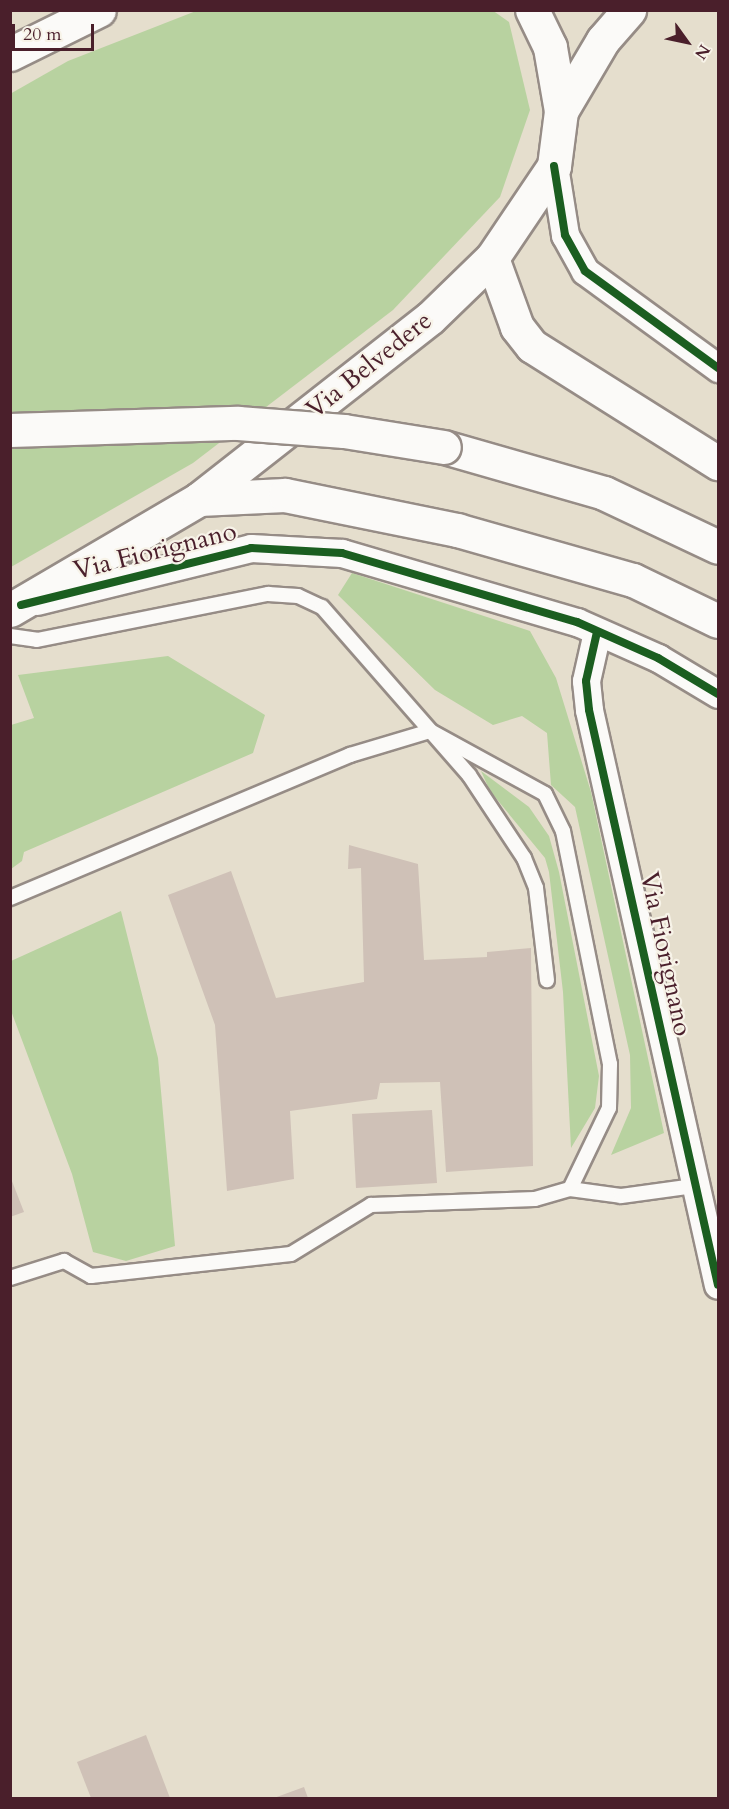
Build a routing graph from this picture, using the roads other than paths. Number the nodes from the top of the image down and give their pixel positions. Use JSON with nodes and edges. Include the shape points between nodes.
{"nodes":[{"id":1,"x":99,"y":10,"type":"edge"},
{"id":2,"x":532,"y":10,"type":"edge"},
{"id":3,"x":630,"y":10,"type":"edge"},
{"id":4,"x":10,"y":54,"type":"edge"},
{"id":5,"x":561,"y":111,"type":"junction"},
{"id":6,"x":554,"y":166,"type":"junction"},
{"id":7,"x":492,"y":258,"type":"junction"},
{"id":8,"x":718,"y":368,"type":"edge"},
{"id":9,"x":10,"y":430,"type":"edge"},
{"id":10,"x":718,"y":463,"type":"edge"},
{"id":11,"x":199,"y":499,"type":"junction"},
{"id":12,"x":718,"y":547,"type":"edge"},
{"id":13,"x":16,"y":608,"type":"edge"},
{"id":14,"x":718,"y":621,"type":"edge"},
{"id":15,"x":587,"y":627,"type":"junction"},
{"id":16,"x":10,"y":636,"type":"edge"},
{"id":17,"x":718,"y":693,"type":"edge"},
{"id":18,"x":430,"y":731,"type":"junction"},
{"id":19,"x":10,"y":898,"type":"edge"},
{"id":20,"x":547,"y":980,"type":"dead end"},
{"id":21,"x":694,"y":1186,"type":"junction"},
{"id":22,"x":570,"y":1189,"type":"junction"},
{"id":23,"x":711,"y":1222,"type":"edge"},
{"id":24,"x":10,"y":1278,"type":"edge"},
{"id":25,"x":718,"y":1285,"type":"edge"}],
"edges":[{"from":1,"to":4,"type":"main road"},
{"from":2,"to":5,"type":"main road","name":"Via Belvedere","via":[[550,47]]},
{"from":3,"to":5,"type":"main road","via":[[603,39]]},
{"from":5,"to":6,"type":"main road","name":"Via Belvedere"},
{"from":6,"to":7,"type":"main road","name":"Via Belvedere"},
{"from":6,"to":8,"type":"street","via":[[565,235],[585,271]]},
{"from":7,"to":10,"type":"main road","via":[[517,327],[532,346]]},
{"from":7,"to":11,"type":"main road","name":"Via Belvedere","via":[[430,318]]},
{"from":9,"to":12,"type":"main road","bridge":true,"via":[[238,423],[344,431],[444,447],[604,493]]},
{"from":11,"to":13,"type":"main road","name":"Via Belvedere"},
{"from":11,"to":14,"type":"main road","via":[[285,495],[457,530],[633,580]]},
{"from":13,"to":15,"type":"street","name":"Via Fiorignano","via":[[251,548],[342,553]]},
{"from":15,"to":17,"type":"street","via":[[658,658]]},
{"from":15,"to":21,"type":"street","name":"Via Fiorignano","via":[[589,710]]},
{"from":16,"to":18,"type":"lane","via":[[37,640],[268,594],[298,596],[322,607]]},
{"from":18,"to":19,"type":"lane","via":[[350,755]]},
{"from":18,"to":20,"type":"lane","via":[[469,775],[524,858],[536,888]]},
{"from":18,"to":22,"type":"lane","via":[[545,794],[563,831],[610,1064],[609,1108]]},
{"from":21,"to":22,"type":"lane","via":[[621,1196]]},
{"from":21,"to":23,"type":"street","name":"Via Fiorignano"},
{"from":22,"to":24,"type":"lane","via":[[535,1200],[371,1205],[291,1254],[91,1276],[64,1261]]},
{"from":23,"to":25,"type":"street","name":"Via Fiorignano"}]}
